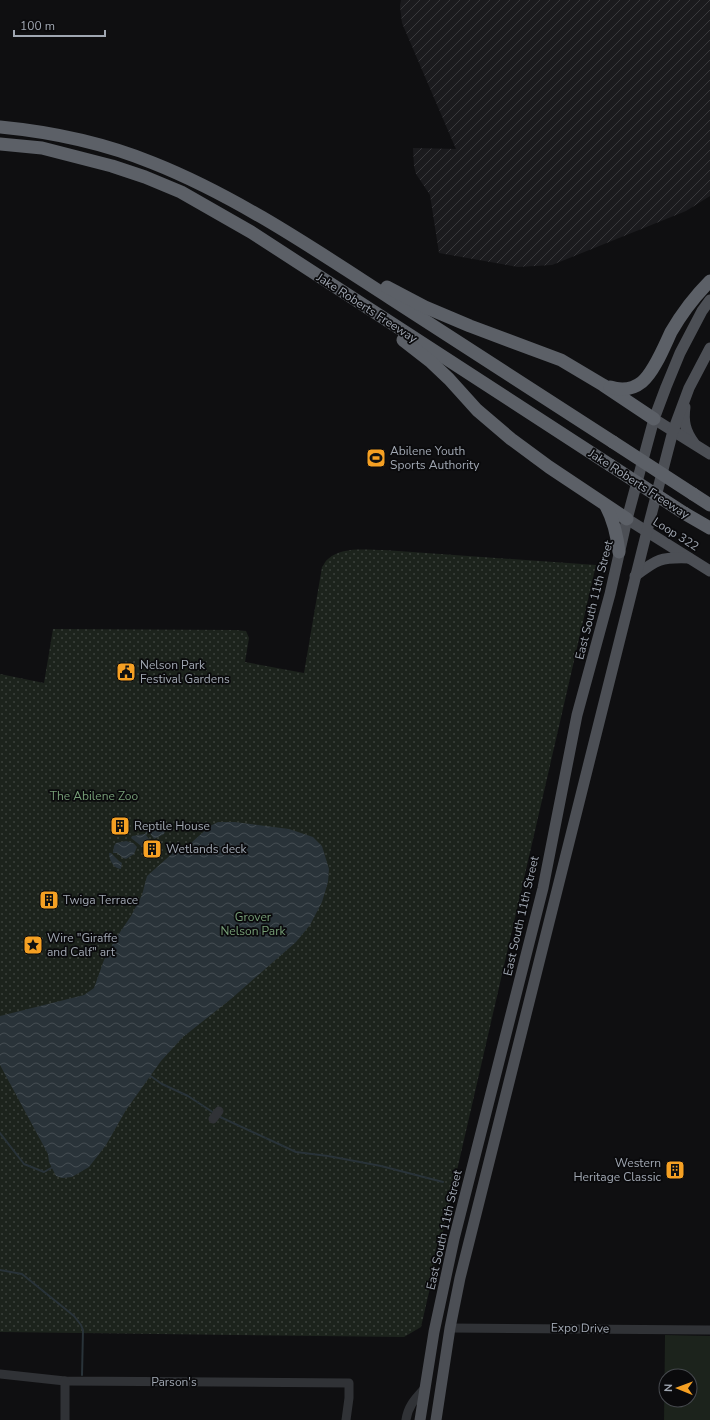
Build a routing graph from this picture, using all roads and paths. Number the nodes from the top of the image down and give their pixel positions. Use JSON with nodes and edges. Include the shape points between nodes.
{"nodes":[{"id":1,"x":0,"y":127,"type":"edge"},
{"id":2,"x":0,"y":144,"type":"edge"},
{"id":3,"x":318,"y":252,"type":"junction"},
{"id":4,"x":320,"y":278,"type":"junction"},
{"id":5,"x":710,"y":281,"type":"edge"},
{"id":6,"x":710,"y":300,"type":"edge"},
{"id":7,"x":710,"y":348,"type":"edge"},
{"id":8,"x":603,"y":385,"type":"junction"},
{"id":9,"x":686,"y":396,"type":"junction"},
{"id":10,"x":654,"y":418,"type":"junction"},
{"id":11,"x":673,"y":431,"type":"junction"},
{"id":12,"x":697,"y":446,"type":"junction"},
{"id":13,"x":710,"y":454,"type":"edge"},
{"id":14,"x":605,"y":505,"type":"junction"},
{"id":15,"x":710,"y":505,"type":"edge"},
{"id":16,"x":627,"y":519,"type":"junction"},
{"id":17,"x":710,"y":528,"type":"edge"},
{"id":18,"x":647,"y":531,"type":"junction"},
{"id":19,"x":619,"y":552,"type":"junction"},
{"id":20,"x":689,"y":558,"type":"junction"},
{"id":21,"x":710,"y":571,"type":"edge"},
{"id":22,"x":635,"y":576,"type":"junction"},
{"id":23,"x":450,"y":1328,"type":"junction"},
{"id":24,"x":710,"y":1330,"type":"edge"},
{"id":25,"x":434,"y":1332,"type":"junction"},
{"id":26,"x":0,"y":1374,"type":"edge"},
{"id":27,"x":65,"y":1381,"type":"junction"},
{"id":28,"x":424,"y":1389,"type":"junction"},
{"id":29,"x":65,"y":1420,"type":"edge"},
{"id":30,"x":346,"y":1420,"type":"edge"},
{"id":31,"x":406,"y":1420,"type":"edge"},
{"id":32,"x":420,"y":1420,"type":"edge"},
{"id":33,"x":436,"y":1420,"type":"edge"}],
"edges":[{"from":1,"to":3,"type":"highway","name":"Jake Roberts Freeway","via":[[41,131],[79,139],[152,162],[238,204]]},
{"from":2,"to":4,"type":"highway","name":"Jake Roberts Freeway","via":[[42,148],[112,166],[181,192],[229,218]]},
{"from":3,"to":8,"type":"highway","via":[[425,307],[562,360]]},
{"from":3,"to":15,"type":"highway","name":"Jake Roberts Freeway","bridge":true},
{"from":4,"to":14,"type":"highway","via":[[430,361],[477,410],[511,439]]},
{"from":4,"to":17,"type":"highway","name":"Jake Roberts Freeway","bridge":true},
{"from":5,"to":8,"type":"highway","via":[[698,293],[672,330],[643,382],[632,388],[620,390]]},
{"from":6,"to":10,"type":"main road","name":"East South 11th Street","via":[[680,353]]},
{"from":7,"to":9,"type":"main road"},
{"from":8,"to":10,"type":"highway"},
{"from":9,"to":11,"type":"main road"},
{"from":9,"to":12,"type":"main road","via":[[685,427]]},
{"from":10,"to":11,"type":"main road"},
{"from":10,"to":16,"type":"main road","name":"East South 11th Street"},
{"from":11,"to":12,"type":"main road"},
{"from":11,"to":18,"type":"main road"},
{"from":12,"to":13,"type":"main road"},
{"from":14,"to":16,"type":"highway"},
{"from":14,"to":19,"type":"highway","via":[[613,518]]},
{"from":16,"to":18,"type":"main road","name":"Loop 322"},
{"from":16,"to":19,"type":"main road","name":"East South 11th Street"},
{"from":18,"to":20,"type":"main road","name":"Loop 322"},
{"from":18,"to":22,"type":"main road"},
{"from":19,"to":25,"type":"main road","name":"East South 11th Street","via":[[577,715],[542,888],[454,1239]]},
{"from":20,"to":21,"type":"main road","name":"Loop 322"},
{"from":20,"to":22,"type":"main road","via":[[664,558]]},
{"from":22,"to":23,"type":"main road","via":[[460,1278]]},
{"from":23,"to":24,"type":"street","name":"Expo Drive"},
{"from":23,"to":25,"type":"main road"},
{"from":23,"to":33,"type":"main road"},
{"from":25,"to":28,"type":"main road","name":"East South 11th Street"},
{"from":26,"to":27,"type":"street","name":"Parson's"},
{"from":27,"to":29,"type":"street"},
{"from":27,"to":30,"type":"street","name":"Parson's","via":[[349,1384]]},
{"from":28,"to":31,"type":"street","via":[[411,1403]]},
{"from":28,"to":32,"type":"main road","name":"East South 11th Street"}]}
